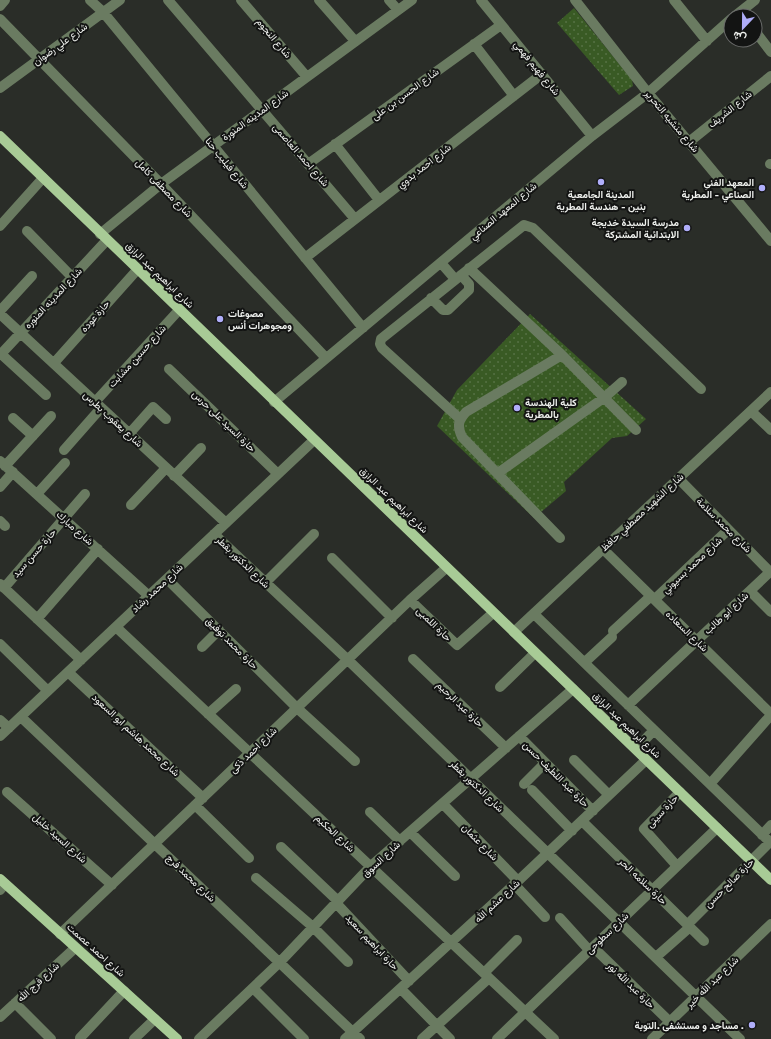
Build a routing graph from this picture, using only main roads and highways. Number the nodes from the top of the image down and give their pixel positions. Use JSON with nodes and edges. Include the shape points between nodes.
{"nodes":[{"id":1,"x":0,"y":136,"type":"edge"},
{"id":2,"x":771,"y":880,"type":"edge"},
{"id":3,"x":2,"y":884,"type":"edge"},
{"id":4,"x":177,"y":1039,"type":"edge"}],
"edges":[{"from":1,"to":2,"type":"main road","name":"شارع ابراهيم عبد الرازق"},
{"from":3,"to":4,"type":"main road","name":"شارع احمد عصمت"}]}
